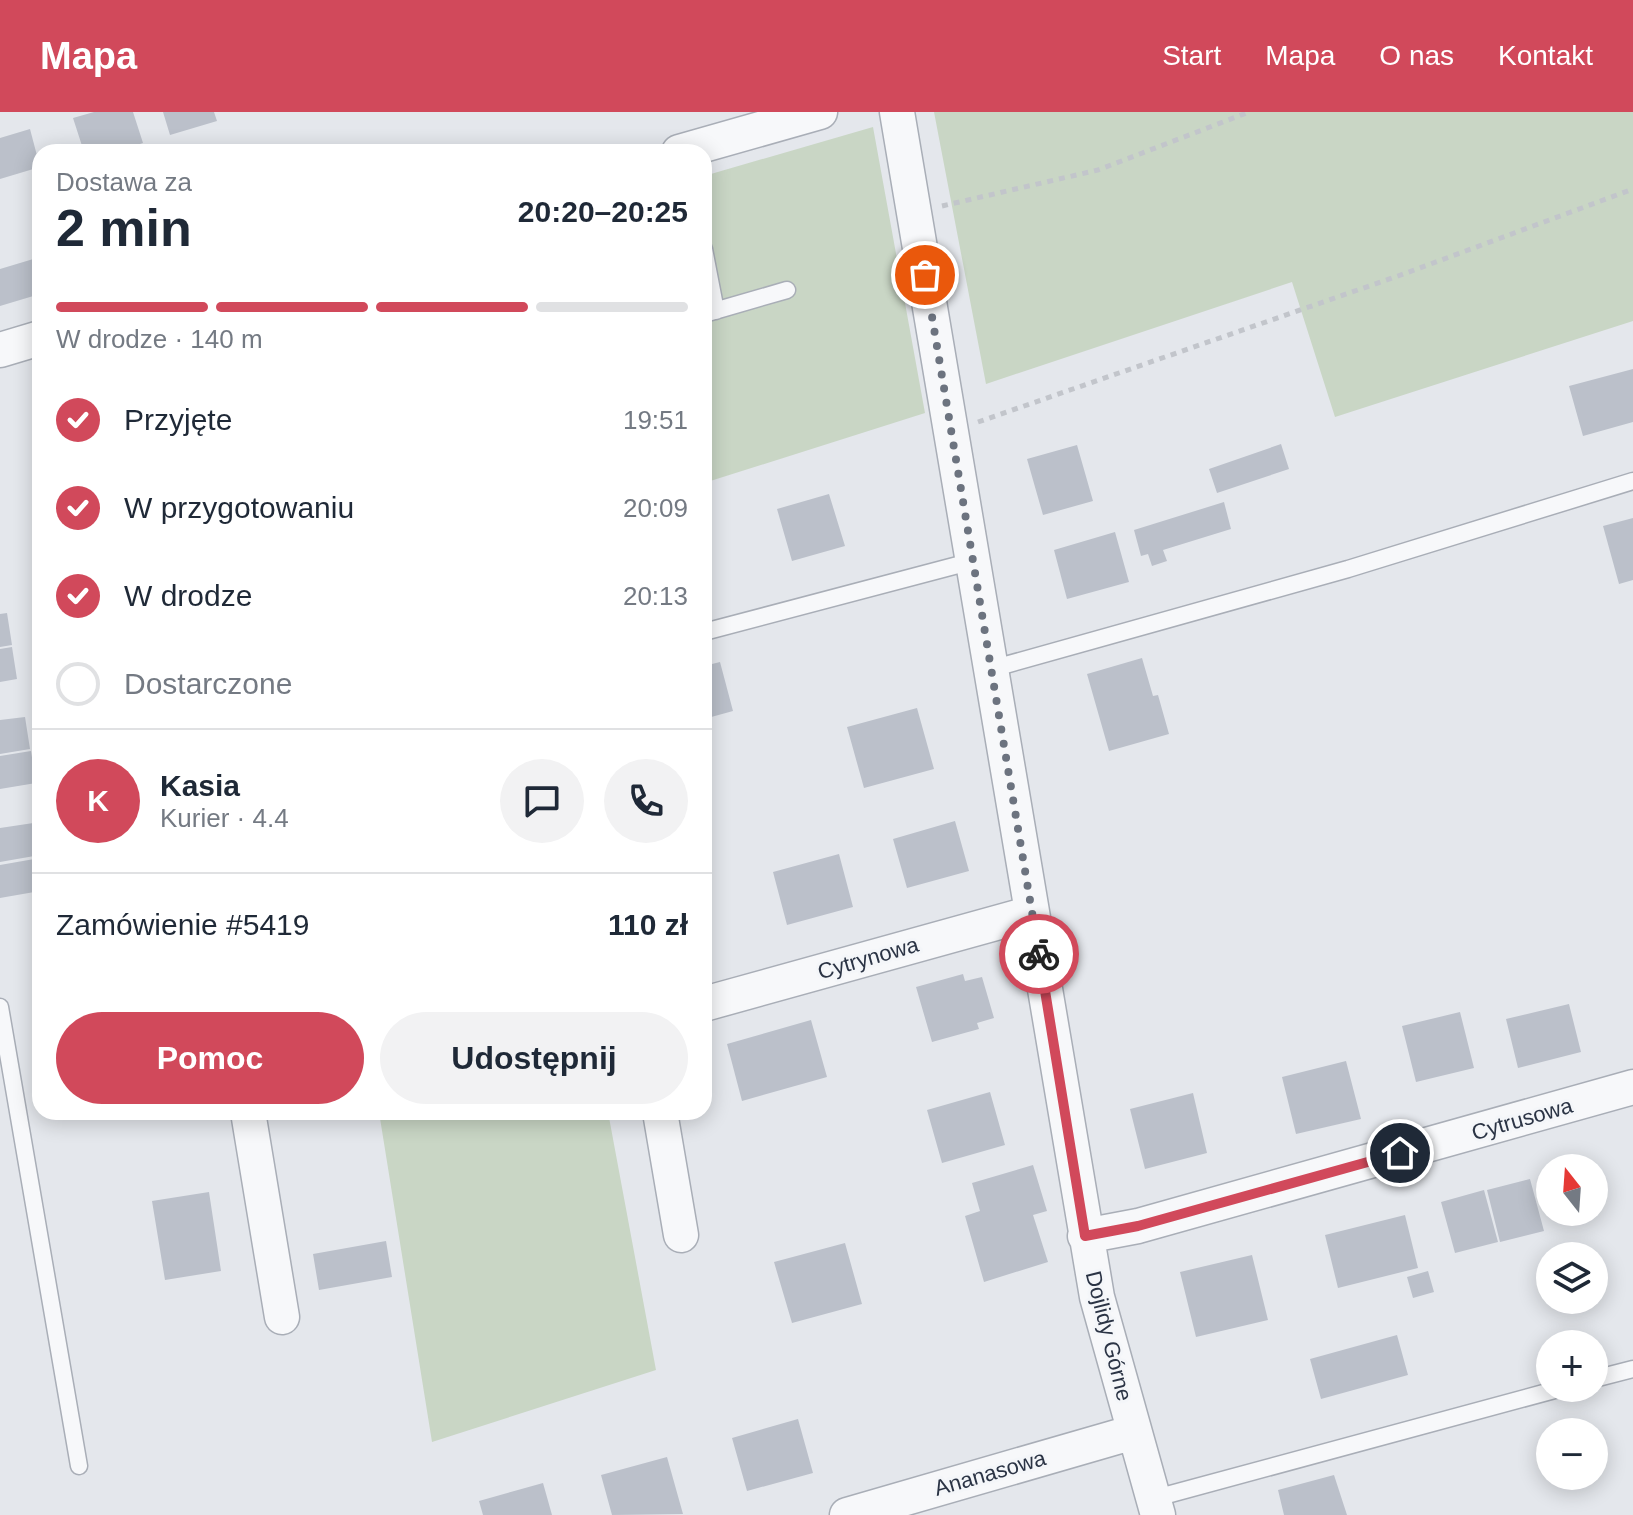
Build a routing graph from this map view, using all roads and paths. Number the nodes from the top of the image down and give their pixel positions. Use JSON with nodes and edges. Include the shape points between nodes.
{"nodes":[{"id":1,"x":820,"y":112,"type":"edge"},
{"id":2,"x":897,"y":112,"type":"edge"},
{"id":3,"x":1249,"y":112,"type":"edge"},
{"id":4,"x":708,"y":144,"type":"edge"},
{"id":5,"x":1633,"y":189,"type":"edge"},
{"id":6,"x":914,"y":213,"type":"junction"},
{"id":7,"x":787,"y":290,"type":"dead end"},
{"id":8,"x":712,"y":311,"type":"edge"},
{"id":9,"x":32,"y":340,"type":"edge"},
{"id":10,"x":0,"y":350,"type":"edge"},
{"id":11,"x":951,"y":432,"type":"junction"},
{"id":12,"x":1633,"y":481,"type":"edge"},
{"id":13,"x":973,"y":561,"type":"junction"},
{"id":14,"x":712,"y":630,"type":"edge"},
{"id":15,"x":991,"y":669,"type":"junction"},
{"id":16,"x":1032,"y":913,"type":"junction"},
{"id":17,"x":712,"y":1002,"type":"edge"},
{"id":18,"x":0,"y":1007,"type":"edge"},
{"id":19,"x":1633,"y":1087,"type":"edge"},
{"id":20,"x":249,"y":1120,"type":"edge"},
{"id":21,"x":661,"y":1120,"type":"edge"},
{"id":22,"x":681,"y":1235,"type":"dead end"},
{"id":23,"x":1085,"y":1236,"type":"junction"},
{"id":24,"x":282,"y":1317,"type":"dead end"},
{"id":25,"x":1633,"y":1369,"type":"edge"},
{"id":26,"x":1608,"y":1375,"type":"edge"},
{"id":27,"x":1536,"y":1396,"type":"edge"},
{"id":28,"x":1134,"y":1432,"type":"junction"},
{"id":29,"x":79,"y":1466,"type":"dead end"},
{"id":30,"x":1155,"y":1507,"type":"edge"},
{"id":31,"x":847,"y":1515,"type":"edge"}],
"edges":[{"from":1,"to":4,"type":"street"},
{"from":2,"to":6,"type":"street","name":"Dojlidy Górne"},
{"from":3,"to":6,"type":"path","via":[[1098,170]]},
{"from":5,"to":11,"type":"path"},
{"from":6,"to":11,"type":"street","name":"Dojlidy Górne"},
{"from":7,"to":8,"type":"lane"},
{"from":9,"to":10,"type":"street"},
{"from":11,"to":13,"type":"street","name":"Dojlidy Górne"},
{"from":12,"to":15,"type":"lane","via":[[1348,569]]},
{"from":13,"to":14,"type":"lane"},
{"from":13,"to":15,"type":"street","name":"Dojlidy Górne"},
{"from":15,"to":16,"type":"street","name":"Dojlidy Górne"},
{"from":16,"to":17,"type":"street","name":"Cytrynowa"},
{"from":16,"to":23,"type":"street","name":"Dojlidy Górne"},
{"from":18,"to":29,"type":"lane"},
{"from":19,"to":23,"type":"street","name":"Cytrusowa","via":[[1138,1226]]},
{"from":20,"to":24,"type":"street"},
{"from":21,"to":22,"type":"street"},
{"from":23,"to":28,"type":"street","name":"Dojlidy Górne"},
{"from":25,"to":26,"type":"lane"},
{"from":27,"to":30,"type":"lane"},
{"from":28,"to":30,"type":"street","name":"Dojlidy Górne"},
{"from":28,"to":31,"type":"street","name":"Ananasowa"}]}
